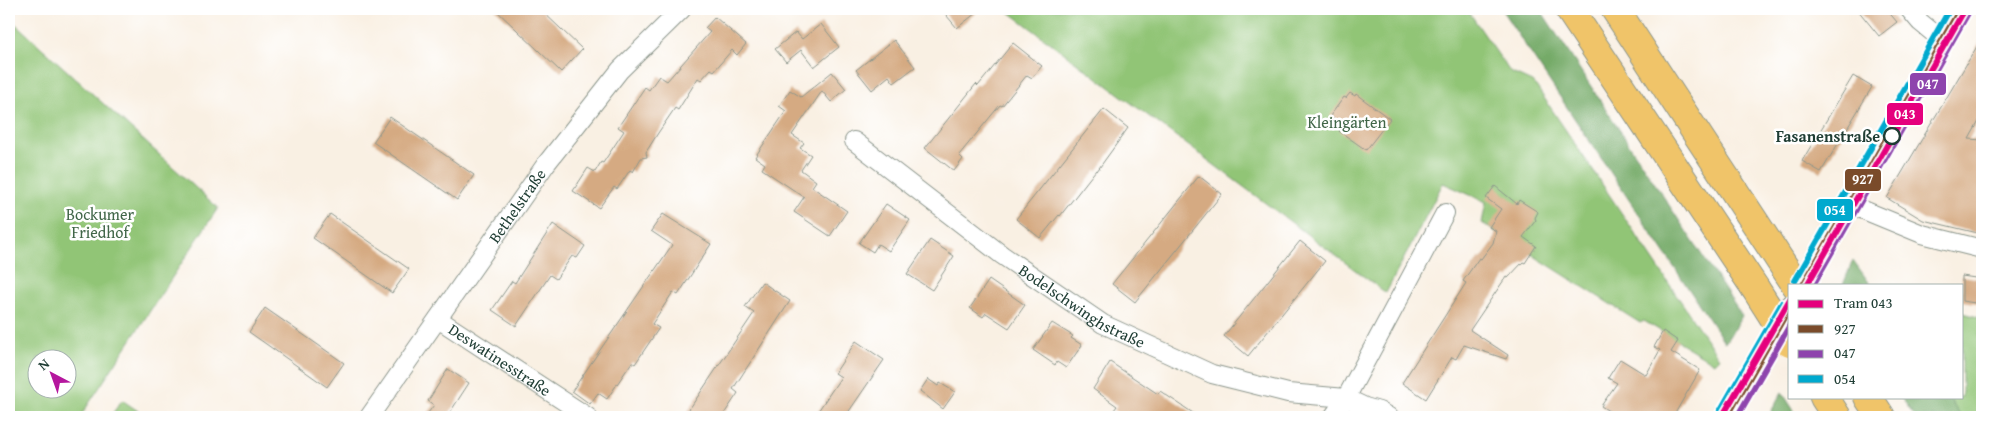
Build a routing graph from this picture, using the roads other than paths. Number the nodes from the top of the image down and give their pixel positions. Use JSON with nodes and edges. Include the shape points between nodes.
{"nodes":[{"id":1,"x":682,"y":9,"type":"edge"},
{"id":2,"x":1569,"y":9,"type":"edge"},
{"id":3,"x":1615,"y":9,"type":"edge"},
{"id":4,"x":1909,"y":9,"type":"edge"},
{"id":5,"x":1960,"y":9,"type":"edge"},
{"id":6,"x":1942,"y":40,"type":"junction"},
{"id":7,"x":854,"y":141,"type":"dead end"},
{"id":8,"x":1848,"y":204,"type":"junction"},
{"id":9,"x":1445,"y":213,"type":"dead end"},
{"id":10,"x":1982,"y":249,"type":"edge"},
{"id":11,"x":1795,"y":284,"type":"edge"},
{"id":12,"x":1804,"y":284,"type":"edge"},
{"id":13,"x":1788,"y":310,"type":"edge"},
{"id":14,"x":438,"y":319,"type":"junction"},
{"id":15,"x":1788,"y":340,"type":"edge"},
{"id":16,"x":1346,"y":398,"type":"junction"},
{"id":17,"x":1825,"y":398,"type":"edge"},
{"id":18,"x":1869,"y":398,"type":"edge"},
{"id":19,"x":369,"y":417,"type":"edge"},
{"id":20,"x":588,"y":417,"type":"edge"},
{"id":21,"x":1333,"y":417,"type":"edge"},
{"id":22,"x":1389,"y":417,"type":"edge"},
{"id":23,"x":1727,"y":417,"type":"edge"},
{"id":24,"x":1837,"y":417,"type":"edge"},
{"id":25,"x":1881,"y":417,"type":"edge"}],
"edges":[{"from":1,"to":14,"type":"street","name":"Bethelstraße","via":[[620,70],[546,164]]},
{"from":2,"to":15,"type":"highway","bridge":true},
{"from":3,"to":11,"type":"highway"},
{"from":4,"to":6,"type":"street"},
{"from":5,"to":6,"type":"street"},
{"from":6,"to":8,"type":"street"},
{"from":7,"to":16,"type":"street","name":"Bodelschwinghstraße","via":[[1002,255],[1103,324],[1212,374],[1288,393]]},
{"from":8,"to":10,"type":"street","via":[[1922,234]]},
{"from":8,"to":12,"type":"street"},
{"from":9,"to":16,"type":"street"},
{"from":13,"to":23,"type":"street"},
{"from":14,"to":19,"type":"street","name":"Bethelstraße"},
{"from":14,"to":20,"type":"street","name":"Deswatinesstraße"},
{"from":16,"to":21,"type":"street"},
{"from":16,"to":22,"type":"street","name":"Bodelschwinghstraße"},
{"from":17,"to":24,"type":"highway"},
{"from":18,"to":25,"type":"highway"}]}
